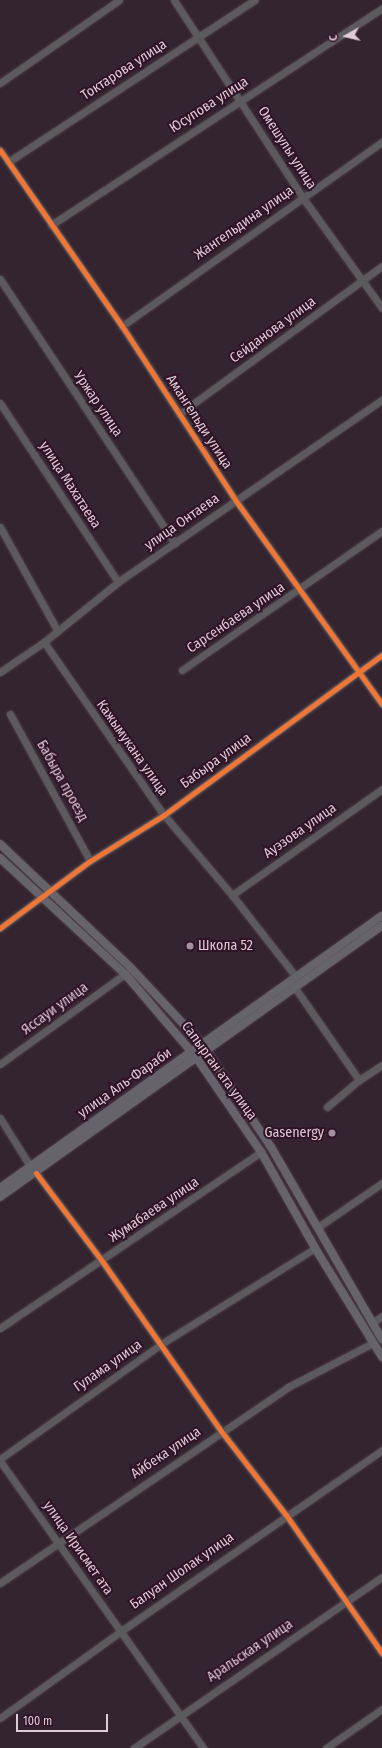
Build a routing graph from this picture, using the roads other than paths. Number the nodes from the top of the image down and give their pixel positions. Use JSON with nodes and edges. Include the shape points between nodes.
{"nodes":[{"id":1,"x":119,"y":0,"type":"edge"},
{"id":2,"x":174,"y":0,"type":"edge"},
{"id":3,"x":254,"y":0,"type":"edge"},
{"id":4,"x":382,"y":8,"type":"edge"},
{"id":5,"x":198,"y":36,"type":"junction"},
{"id":6,"x":0,"y":83,"type":"edge"},
{"id":7,"x":240,"y":101,"type":"junction"},
{"id":8,"x":382,"y":142,"type":"edge"},
{"id":9,"x":0,"y":150,"type":"edge"},
{"id":10,"x":8,"y":162,"type":"junction"},
{"id":11,"x":303,"y":198,"type":"junction"},
{"id":12,"x":51,"y":225,"type":"junction"},
{"id":13,"x":382,"y":266,"type":"edge"},
{"id":14,"x":0,"y":279,"type":"edge"},
{"id":15,"x":362,"y":280,"type":"junction"},
{"id":16,"x":382,"y":308,"type":"edge"},
{"id":17,"x":122,"y":326,"type":"junction"},
{"id":18,"x":382,"y":400,"type":"edge"},
{"id":19,"x":0,"y":403,"type":"edge"},
{"id":20,"x":179,"y":414,"type":"junction"},
{"id":21,"x":236,"y":501,"type":"junction"},
{"id":22,"x":0,"y":527,"type":"edge"},
{"id":23,"x":382,"y":531,"type":"edge"},
{"id":24,"x":175,"y":543,"type":"junction"},
{"id":25,"x":118,"y":582,"type":"junction"},
{"id":26,"x":300,"y":590,"type":"junction"},
{"id":27,"x":57,"y":630,"type":"junction"},
{"id":28,"x":44,"y":642,"type":"junction"},
{"id":29,"x":382,"y":655,"type":"edge"},
{"id":30,"x":182,"y":670,"type":"dead end"},
{"id":31,"x":0,"y":672,"type":"edge"},
{"id":32,"x":358,"y":672,"type":"junction"},
{"id":33,"x":382,"y":704,"type":"edge"},
{"id":34,"x":10,"y":714,"type":"dead end"},
{"id":35,"x":382,"y":789,"type":"edge"},
{"id":36,"x":164,"y":814,"type":"junction"},
{"id":37,"x":0,"y":844,"type":"edge"},
{"id":38,"x":0,"y":858,"type":"edge"},
{"id":39,"x":90,"y":861,"type":"junction"},
{"id":40,"x":51,"y":892,"type":"junction"},
{"id":41,"x":232,"y":895,"type":"junction"},
{"id":42,"x":43,"y":898,"type":"junction"},
{"id":43,"x":382,"y":916,"type":"edge"},
{"id":44,"x":382,"y":926,"type":"edge"},
{"id":45,"x":0,"y":928,"type":"edge"},
{"id":46,"x":125,"y":974,"type":"junction"},
{"id":47,"x":293,"y":979,"type":"junction"},
{"id":48,"x":295,"y":988,"type":"junction"},
{"id":49,"x":204,"y":1047,"type":"junction"},
{"id":50,"x":194,"y":1054,"type":"junction"},
{"id":51,"x":0,"y":1064,"type":"edge"},
{"id":52,"x":382,"y":1065,"type":"edge"},
{"id":53,"x":359,"y":1080,"type":"junction"},
{"id":54,"x":327,"y":1107,"type":"dead end"},
{"id":55,"x":0,"y":1118,"type":"edge"},
{"id":56,"x":261,"y":1152,"type":"junction"},
{"id":57,"x":33,"y":1170,"type":"junction"},
{"id":58,"x":382,"y":1183,"type":"edge"},
{"id":59,"x":0,"y":1188,"type":"edge"},
{"id":60,"x":0,"y":1197,"type":"edge"},
{"id":61,"x":318,"y":1227,"type":"junction"},
{"id":62,"x":315,"y":1248,"type":"junction"},
{"id":63,"x":102,"y":1261,"type":"junction"},
{"id":64,"x":382,"y":1316,"type":"edge"},
{"id":65,"x":372,"y":1323,"type":"junction"},
{"id":66,"x":0,"y":1328,"type":"edge"},
{"id":67,"x":382,"y":1339,"type":"edge"},
{"id":68,"x":373,"y":1343,"type":"junction"},
{"id":69,"x":162,"y":1344,"type":"junction"},
{"id":70,"x":382,"y":1357,"type":"edge"},
{"id":71,"x":221,"y":1431,"type":"junction"},
{"id":72,"x":382,"y":1450,"type":"edge"},
{"id":73,"x":0,"y":1460,"type":"edge"},
{"id":74,"x":286,"y":1515,"type":"junction"},
{"id":75,"x":58,"y":1542,"type":"junction"},
{"id":76,"x":382,"y":1577,"type":"edge"},
{"id":77,"x":0,"y":1582,"type":"edge"},
{"id":78,"x":345,"y":1602,"type":"junction"},
{"id":79,"x":121,"y":1631,"type":"junction"},
{"id":80,"x":382,"y":1653,"type":"edge"},
{"id":81,"x":382,"y":1709,"type":"edge"},
{"id":82,"x":180,"y":1714,"type":"junction"},
{"id":83,"x":0,"y":1718,"type":"edge"},
{"id":84,"x":134,"y":1748,"type":"edge"},
{"id":85,"x":203,"y":1748,"type":"edge"},
{"id":86,"x":326,"y":1748,"type":"edge"}],
"edges":[{"from":1,"to":6,"type":"street"},
{"from":2,"to":5,"type":"street","name":"Омешулы улица"},
{"from":3,"to":5,"type":"street","name":"Токтарова улица"},
{"from":4,"to":7,"type":"street","name":"Юсупова улица"},
{"from":5,"to":7,"type":"street","name":"Омешулы улица"},
{"from":5,"to":10,"type":"street","name":"Токтарова улица"},
{"from":7,"to":11,"type":"street","name":"Омешулы улица"},
{"from":7,"to":12,"type":"street","name":"Юсупова улица"},
{"from":8,"to":11,"type":"street","name":"Жангельдина улица"},
{"from":9,"to":10,"type":"street","name":"Амангельди улица"},
{"from":10,"to":12,"type":"street","name":"Амангельди улица"},
{"from":11,"to":15,"type":"street","name":"Омешулы улица"},
{"from":11,"to":17,"type":"street","name":"Жангельдина улица"},
{"from":12,"to":17,"type":"street","name":"Амангельди улица"},
{"from":13,"to":15,"type":"street","name":"Сейданова улица"},
{"from":14,"to":24,"type":"street","name":"Уржар улица"},
{"from":15,"to":16,"type":"street","name":"Омешулы улица"},
{"from":15,"to":20,"type":"street","name":"Сейданова улица"},
{"from":17,"to":20,"type":"street","name":"Амангельди улица"},
{"from":18,"to":21,"type":"street","name":"улица Онтаева"},
{"from":19,"to":25,"type":"street","name":"улица Махатаева"},
{"from":20,"to":21,"type":"street","name":"Амангельди улица"},
{"from":21,"to":24,"type":"street","name":"улица Онтаева"},
{"from":21,"to":26,"type":"street","name":"Амангельди улица"},
{"from":22,"to":27,"type":"street"},
{"from":23,"to":26,"type":"street","name":"Сарсенбаева улица"},
{"from":24,"to":25,"type":"street","name":"улица Онтаева"},
{"from":25,"to":27,"type":"street","name":"улица Онтаева"},
{"from":26,"to":30,"type":"street","name":"Сарсенбаева улица"},
{"from":26,"to":32,"type":"street","name":"Амангельди улица"},
{"from":27,"to":28,"type":"street","name":"улица Онтаева"},
{"from":28,"to":31,"type":"street","name":"улица Онтаева"},
{"from":28,"to":36,"type":"street","name":"Кажымукана улица"},
{"from":29,"to":32,"type":"street","name":"Бабыра улица"},
{"from":32,"to":33,"type":"street","name":"Амангельди улица"},
{"from":32,"to":36,"type":"street","name":"Бабыра улица"},
{"from":34,"to":39,"type":"street","name":"Бабыра проезд"},
{"from":35,"to":41,"type":"street","name":"Ауэзова улица"},
{"from":36,"to":39,"type":"street","name":"Бабыра улица"},
{"from":36,"to":41,"type":"street","name":"Кажымукана улица"},
{"from":37,"to":40,"type":"main road","name":"Сапырган ата улица"},
{"from":38,"to":42,"type":"main road","name":"Сапырган ата улица"},
{"from":39,"to":40,"type":"street","name":"Бабыра улица"},
{"from":40,"to":42,"type":"street","name":"Бабыра улица"},
{"from":40,"to":49,"type":"main road","name":"Сапырган ата улица","via":[[131,968]]},
{"from":41,"to":47,"type":"street","name":"Кажымукана улица"},
{"from":42,"to":45,"type":"street","name":"Бабыра улица"},
{"from":42,"to":46,"type":"main road","name":"Сапырган ата улица"},
{"from":43,"to":47,"type":"main road","name":"улица Аль-Фараби"},
{"from":44,"to":48,"type":"main road","name":"улица Аль-Фараби"},
{"from":46,"to":50,"type":"main road","name":"Сапырган ата улица"},
{"from":46,"to":51,"type":"street","name":"Яссауи улица"},
{"from":47,"to":48,"type":"street","name":"Кажымукана улица"},
{"from":47,"to":49,"type":"main road","name":"улица Аль-Фараби"},
{"from":48,"to":49,"type":"main road","name":"улица Аль-Фараби"},
{"from":48,"to":53,"type":"street","name":"Кажымукана улица"},
{"from":49,"to":50,"type":"main road","name":"улица Аль-Фараби"},
{"from":49,"to":61,"type":"main road","name":"Сапырган ата улица","via":[[271,1147]]},
{"from":50,"to":56,"type":"main road","name":"Сапырган ата улица"},
{"from":50,"to":57,"type":"main road","name":"улица Аль-Фараби"},
{"from":52,"to":53,"type":"street"},
{"from":53,"to":54,"type":"street"},
{"from":55,"to":57,"type":"street"},
{"from":56,"to":62,"type":"main road","name":"Сапырган ата улица"},
{"from":56,"to":63,"type":"street","name":"Жумабаева улица"},
{"from":57,"to":59,"type":"main road","name":"улица Аль-Фараби"},
{"from":57,"to":60,"type":"main road","name":"улица Аль-Фараби"},
{"from":57,"to":63,"type":"street"},
{"from":58,"to":61,"type":"street"},
{"from":61,"to":65,"type":"main road","name":"Сапырган ата улица"},
{"from":62,"to":68,"type":"main road","name":"Сапырган ата улица"},
{"from":62,"to":69,"type":"street","name":"Гулама улица"},
{"from":63,"to":66,"type":"street","name":"Жумабаева улица"},
{"from":63,"to":69,"type":"street"},
{"from":64,"to":65,"type":"street"},
{"from":65,"to":67,"type":"main road","name":"Сапырган ата улица"},
{"from":68,"to":70,"type":"main road","name":"Сапырган ата улица"},
{"from":68,"to":71,"type":"street","name":"Айбека улица","via":[[288,1387]]},
{"from":69,"to":71,"type":"street"},
{"from":69,"to":73,"type":"street","name":"Гулама улица"},
{"from":71,"to":74,"type":"street"},
{"from":71,"to":75,"type":"street","name":"Айбека улица"},
{"from":72,"to":74,"type":"street","name":"Балуан Шолак улица"},
{"from":73,"to":75,"type":"street","name":"улица Ирисмет ата"},
{"from":74,"to":78,"type":"street"},
{"from":74,"to":79,"type":"street","name":"Балуан Шолак улица"},
{"from":75,"to":77,"type":"street","name":"Айбека улица"},
{"from":75,"to":79,"type":"street","name":"улица Ирисмет ата"},
{"from":76,"to":78,"type":"street","name":"Аральская улица"},
{"from":78,"to":80,"type":"street"},
{"from":78,"to":82,"type":"street","name":"Аральская улица"},
{"from":79,"to":82,"type":"street","name":"улица Ирисмет ата"},
{"from":79,"to":83,"type":"street","name":"Балуан Шолак улица"},
{"from":81,"to":86,"type":"street"},
{"from":82,"to":84,"type":"street","name":"Аральская улица"},
{"from":82,"to":85,"type":"street","name":"улица Ирисмет ата"}]}
